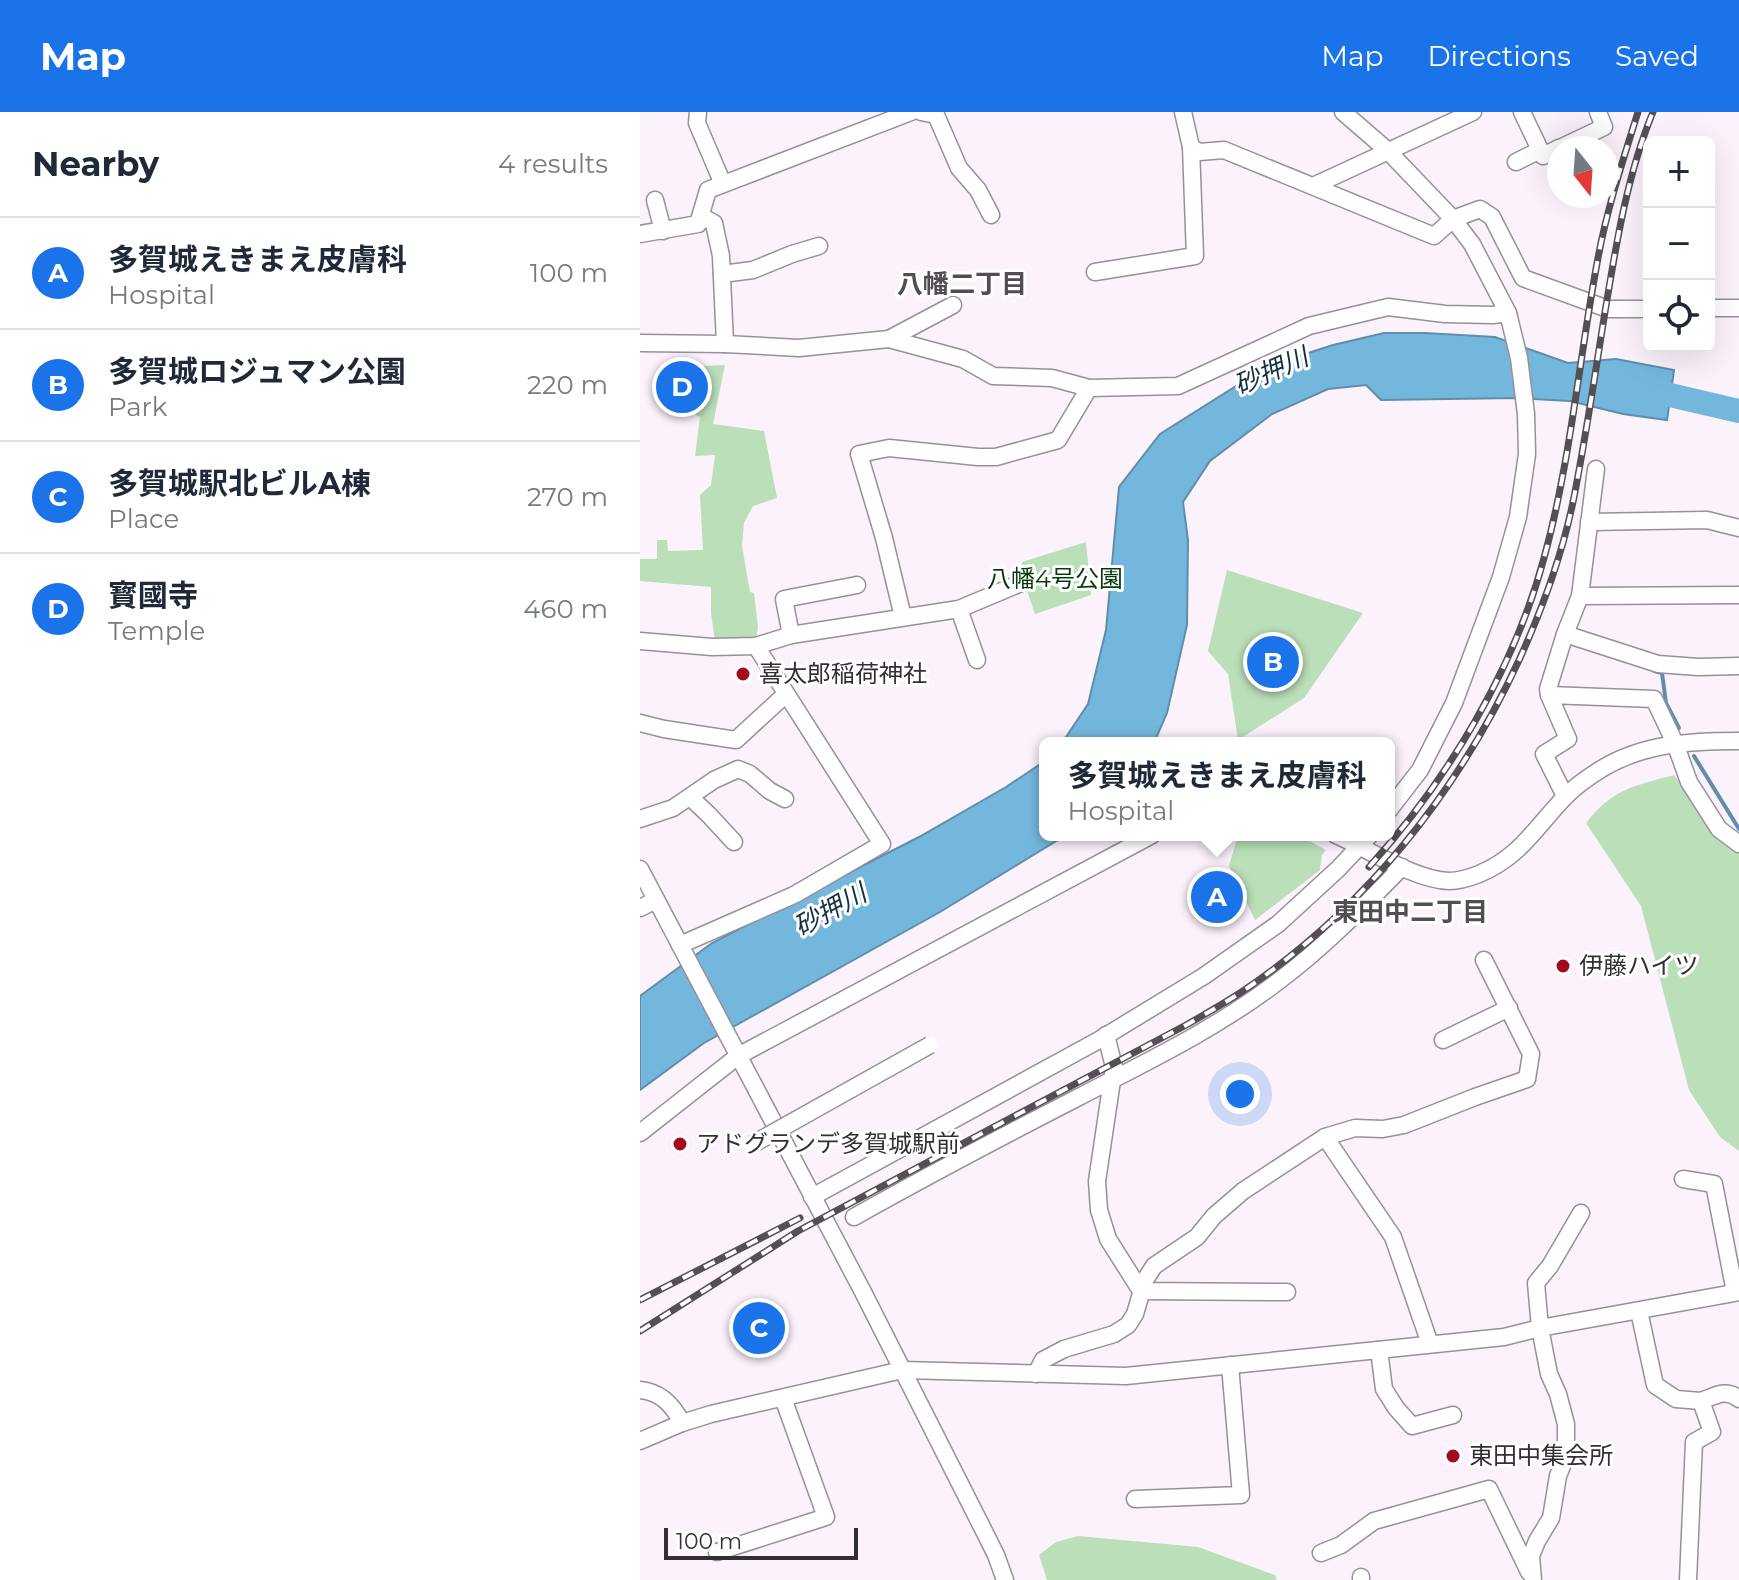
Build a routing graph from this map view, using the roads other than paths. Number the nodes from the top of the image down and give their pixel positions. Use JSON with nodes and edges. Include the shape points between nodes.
{"nodes":[{"id":1,"x":698,"y":112,"type":"edge"},
{"id":2,"x":911,"y":112,"type":"edge"},
{"id":3,"x":921,"y":112,"type":"edge"},
{"id":4,"x":1183,"y":112,"type":"edge"},
{"id":5,"x":1343,"y":112,"type":"edge"},
{"id":6,"x":1473,"y":112,"type":"edge"},
{"id":7,"x":1522,"y":112,"type":"edge"},
{"id":8,"x":1598,"y":112,"type":"edge"},
{"id":9,"x":1585,"y":136,"type":"edge"},
{"id":10,"x":1191,"y":147,"type":"junction"},
{"id":11,"x":1540,"y":150,"type":"junction"},
{"id":12,"x":1388,"y":151,"type":"junction"},
{"id":13,"x":1547,"y":154,"type":"edge"},
{"id":14,"x":1516,"y":162,"type":"dead end"},
{"id":15,"x":723,"y":184,"type":"junction"},
{"id":16,"x":1313,"y":186,"type":"junction"},
{"id":17,"x":655,"y":200,"type":"dead end"},
{"id":18,"x":991,"y":215,"type":"dead end"},
{"id":19,"x":701,"y":216,"type":"junction"},
{"id":20,"x":1453,"y":219,"type":"junction"},
{"id":21,"x":663,"y":231,"type":"junction"},
{"id":22,"x":640,"y":234,"type":"edge"},
{"id":23,"x":819,"y":246,"type":"dead end"},
{"id":24,"x":1095,"y":272,"type":"dead end"},
{"id":25,"x":722,"y":274,"type":"junction"},
{"id":26,"x":953,"y":305,"type":"dead end"},
{"id":27,"x":1715,"y":308,"type":"edge"},
{"id":28,"x":1739,"y":308,"type":"edge"},
{"id":29,"x":1643,"y":309,"type":"edge"},
{"id":30,"x":1510,"y":322,"type":"junction"},
{"id":31,"x":889,"y":339,"type":"junction"},
{"id":32,"x":640,"y":343,"type":"edge"},
{"id":33,"x":725,"y":344,"type":"junction"},
{"id":34,"x":1089,"y":388,"type":"junction"},
{"id":35,"x":1596,"y":469,"type":"dead end"},
{"id":36,"x":1589,"y":522,"type":"junction"},
{"id":37,"x":1739,"y":528,"type":"edge"},
{"id":38,"x":1021,"y":583,"type":"dead end"},
{"id":39,"x":857,"y":585,"type":"dead end"},
{"id":40,"x":1739,"y":595,"type":"edge"},
{"id":41,"x":1580,"y":596,"type":"junction"},
{"id":42,"x":959,"y":609,"type":"junction"},
{"id":43,"x":903,"y":617,"type":"junction"},
{"id":44,"x":1565,"y":634,"type":"junction"},
{"id":45,"x":791,"y":635,"type":"junction"},
{"id":46,"x":640,"y":641,"type":"edge"},
{"id":47,"x":756,"y":646,"type":"junction"},
{"id":48,"x":977,"y":660,"type":"dead end"},
{"id":49,"x":1739,"y":666,"type":"edge"},
{"id":50,"x":786,"y":694,"type":"junction"},
{"id":51,"x":1549,"y":695,"type":"junction"},
{"id":52,"x":640,"y":723,"type":"edge"},
{"id":53,"x":1739,"y":741,"type":"edge"},
{"id":54,"x":1675,"y":743,"type":"junction"},
{"id":55,"x":1565,"y":796,"type":"junction"},
{"id":56,"x":690,"y":797,"type":"junction"},
{"id":57,"x":785,"y":799,"type":"dead end"},
{"id":58,"x":1395,"y":802,"type":"edge"},
{"id":59,"x":640,"y":819,"type":"edge"},
{"id":60,"x":1141,"y":841,"type":"edge"},
{"id":61,"x":1365,"y":841,"type":"edge"},
{"id":62,"x":734,"y":842,"type":"dead end"},
{"id":63,"x":1739,"y":844,"type":"edge"},
{"id":64,"x":1402,"y":867,"type":"junction"},
{"id":65,"x":640,"y":869,"type":"edge"},
{"id":66,"x":656,"y":900,"type":"junction"},
{"id":67,"x":640,"y":908,"type":"edge"},
{"id":68,"x":682,"y":950,"type":"junction"},
{"id":69,"x":1484,"y":960,"type":"dead end"},
{"id":70,"x":1509,"y":1008,"type":"junction"},
{"id":71,"x":1106,"y":1035,"type":"junction"},
{"id":72,"x":1443,"y":1040,"type":"dead end"},
{"id":73,"x":930,"y":1045,"type":"dead end"},
{"id":74,"x":738,"y":1056,"type":"junction"},
{"id":75,"x":1112,"y":1080,"type":"junction"},
{"id":76,"x":640,"y":1133,"type":"edge"},
{"id":77,"x":1325,"y":1137,"type":"junction"},
{"id":78,"x":753,"y":1144,"type":"dead end"},
{"id":79,"x":1683,"y":1179,"type":"dead end"},
{"id":80,"x":812,"y":1197,"type":"junction"},
{"id":81,"x":1581,"y":1213,"type":"dead end"},
{"id":82,"x":854,"y":1217,"type":"dead end"},
{"id":83,"x":1141,"y":1291,"type":"junction"},
{"id":84,"x":1287,"y":1292,"type":"dead end"},
{"id":85,"x":1737,"y":1292,"type":"edge"},
{"id":86,"x":1639,"y":1311,"type":"junction"},
{"id":87,"x":1540,"y":1328,"type":"junction"},
{"id":88,"x":1430,"y":1344,"type":"junction"},
{"id":89,"x":1379,"y":1350,"type":"junction"},
{"id":90,"x":1230,"y":1365,"type":"junction"},
{"id":91,"x":902,"y":1370,"type":"junction"},
{"id":92,"x":1036,"y":1374,"type":"junction"},
{"id":93,"x":640,"y":1390,"type":"edge"},
{"id":94,"x":783,"y":1398,"type":"junction"},
{"id":95,"x":1739,"y":1399,"type":"edge"},
{"id":96,"x":1701,"y":1401,"type":"junction"},
{"id":97,"x":1453,"y":1415,"type":"dead end"},
{"id":98,"x":682,"y":1423,"type":"junction"},
{"id":99,"x":640,"y":1442,"type":"edge"},
{"id":100,"x":1135,"y":1499,"type":"dead end"},
{"id":101,"x":717,"y":1552,"type":"dead end"},
{"id":102,"x":1321,"y":1553,"type":"dead end"},
{"id":103,"x":1005,"y":1580,"type":"edge"},
{"id":104,"x":1533,"y":1580,"type":"edge"},
{"id":105,"x":1688,"y":1580,"type":"edge"}],
"edges":[{"from":1,"to":15,"type":"street","via":[[697,123]]},
{"from":2,"to":15,"type":"street"},
{"from":3,"to":18,"type":"street","via":[[936,115],[959,168]]},
{"from":4,"to":10,"type":"street"},
{"from":5,"to":12,"type":"street"},
{"from":6,"to":12,"type":"street"},
{"from":7,"to":11,"type":"street"},
{"from":8,"to":9,"type":"street","via":[[1604,127]]},
{"from":10,"to":16,"type":"street","via":[[1199,152],[1224,150]]},
{"from":10,"to":24,"type":"street","via":[[1195,256]]},
{"from":11,"to":13,"type":"street"},
{"from":11,"to":14,"type":"street"},
{"from":12,"to":16,"type":"street"},
{"from":12,"to":20,"type":"street"},
{"from":15,"to":19,"type":"street","via":[[708,190]]},
{"from":16,"to":20,"type":"street","via":[[1434,236]]},
{"from":17,"to":21,"type":"street"},
{"from":19,"to":21,"type":"street","via":[[698,224]]},
{"from":19,"to":25,"type":"street","via":[[714,223]]},
{"from":20,"to":29,"type":"street","via":[[1480,209],[1492,217],[1523,278],[1608,309]]},
{"from":20,"to":30,"type":"street","via":[[1472,244]]},
{"from":21,"to":22,"type":"street"},
{"from":23,"to":25,"type":"street","via":[[753,270]]},
{"from":25,"to":33,"type":"street"},
{"from":26,"to":31,"type":"street"},
{"from":27,"to":28,"type":"street"},
{"from":30,"to":34,"type":"street","via":[[1493,315],[1388,307],[1309,326],[1178,386]]},
{"from":30,"to":58,"type":"street","via":[[1527,436],[1518,517],[1454,703],[1420,770]]},
{"from":31,"to":33,"type":"street","via":[[799,348]]},
{"from":31,"to":34,"type":"street","via":[[963,359],[993,376],[1052,378]]},
{"from":32,"to":33,"type":"street"},
{"from":34,"to":43,"type":"street","via":[[1058,440],[996,457],[889,448],[859,454]]},
{"from":35,"to":36,"type":"street"},
{"from":36,"to":37,"type":"street","via":[[1707,520]]},
{"from":36,"to":41,"type":"street"},
{"from":38,"to":42,"type":"street"},
{"from":39,"to":45,"type":"street","via":[[784,599]]},
{"from":40,"to":41,"type":"street"},
{"from":41,"to":44,"type":"street"},
{"from":42,"to":43,"type":"street"},
{"from":42,"to":48,"type":"street"},
{"from":43,"to":45,"type":"street"},
{"from":44,"to":49,"type":"street","via":[[1658,664]]},
{"from":44,"to":51,"type":"street"},
{"from":45,"to":47,"type":"street"},
{"from":46,"to":47,"type":"street"},
{"from":47,"to":50,"type":"street"},
{"from":50,"to":52,"type":"street","via":[[736,740]]},
{"from":50,"to":68,"type":"street","via":[[882,844]]},
{"from":51,"to":54,"type":"street","via":[[1654,699]]},
{"from":51,"to":55,"type":"street","via":[[1568,739],[1544,754]]},
{"from":53,"to":54,"type":"street"},
{"from":54,"to":55,"type":"street","via":[[1632,754]]},
{"from":54,"to":63,"type":"street","via":[[1689,782],[1711,818]]},
{"from":55,"to":64,"type":"street","via":[[1516,852],[1490,869],[1452,881]]},
{"from":56,"to":57,"type":"street","via":[[738,769]]},
{"from":56,"to":59,"type":"street"},
{"from":56,"to":62,"type":"street"},
{"from":60,"to":74,"type":"street"},
{"from":61,"to":64,"type":"street"},
{"from":61,"to":71,"type":"street","via":[[1278,924]]},
{"from":64,"to":75,"type":"street","via":[[1317,951],[1275,984],[1227,1017]]},
{"from":65,"to":66,"type":"street"},
{"from":66,"to":67,"type":"street"},
{"from":66,"to":68,"type":"street"},
{"from":68,"to":74,"type":"street"},
{"from":69,"to":70,"type":"street"},
{"from":70,"to":72,"type":"street"},
{"from":70,"to":77,"type":"street","via":[[1531,1054],[1527,1079],[1404,1125],[1355,1128]]},
{"from":71,"to":75,"type":"street"},
{"from":71,"to":80,"type":"street"},
{"from":73,"to":78,"type":"street","bridge":true},
{"from":74,"to":76,"type":"street"},
{"from":74,"to":80,"type":"street"},
{"from":75,"to":82,"type":"street"},
{"from":75,"to":83,"type":"street","via":[[1097,1181],[1099,1210],[1108,1239]]},
{"from":77,"to":83,"type":"street","via":[[1243,1191],[1197,1237],[1154,1266]]},
{"from":77,"to":88,"type":"street","via":[[1393,1237]]},
{"from":79,"to":85,"type":"street","via":[[1714,1184]]},
{"from":80,"to":91,"type":"street"},
{"from":81,"to":87,"type":"street","via":[[1536,1283]]},
{"from":83,"to":84,"type":"street"},
{"from":83,"to":92,"type":"street","via":[[1128,1325],[1043,1360]]},
{"from":85,"to":86,"type":"street"},
{"from":86,"to":87,"type":"street"},
{"from":86,"to":96,"type":"street","via":[[1655,1385],[1676,1399]]},
{"from":87,"to":88,"type":"street"},
{"from":87,"to":104,"type":"street","via":[[1566,1424],[1566,1456],[1551,1518],[1531,1556]]},
{"from":88,"to":89,"type":"street"},
{"from":89,"to":90,"type":"street"},
{"from":89,"to":97,"type":"street","via":[[1384,1389],[1412,1426]]},
{"from":90,"to":92,"type":"street","via":[[1126,1376]]},
{"from":90,"to":100,"type":"street","via":[[1241,1495]]},
{"from":91,"to":92,"type":"street"},
{"from":91,"to":94,"type":"street"},
{"from":91,"to":103,"type":"street"},
{"from":93,"to":98,"type":"street","via":[[660,1395]]},
{"from":94,"to":98,"type":"street"},
{"from":94,"to":101,"type":"street","via":[[826,1517]]},
{"from":95,"to":96,"type":"street","via":[[1722,1392]]},
{"from":96,"to":105,"type":"street","via":[[1712,1432],[1694,1442]]},
{"from":98,"to":99,"type":"street"},
{"from":102,"to":104,"type":"street","via":[[1374,1521],[1489,1489]]}]}
